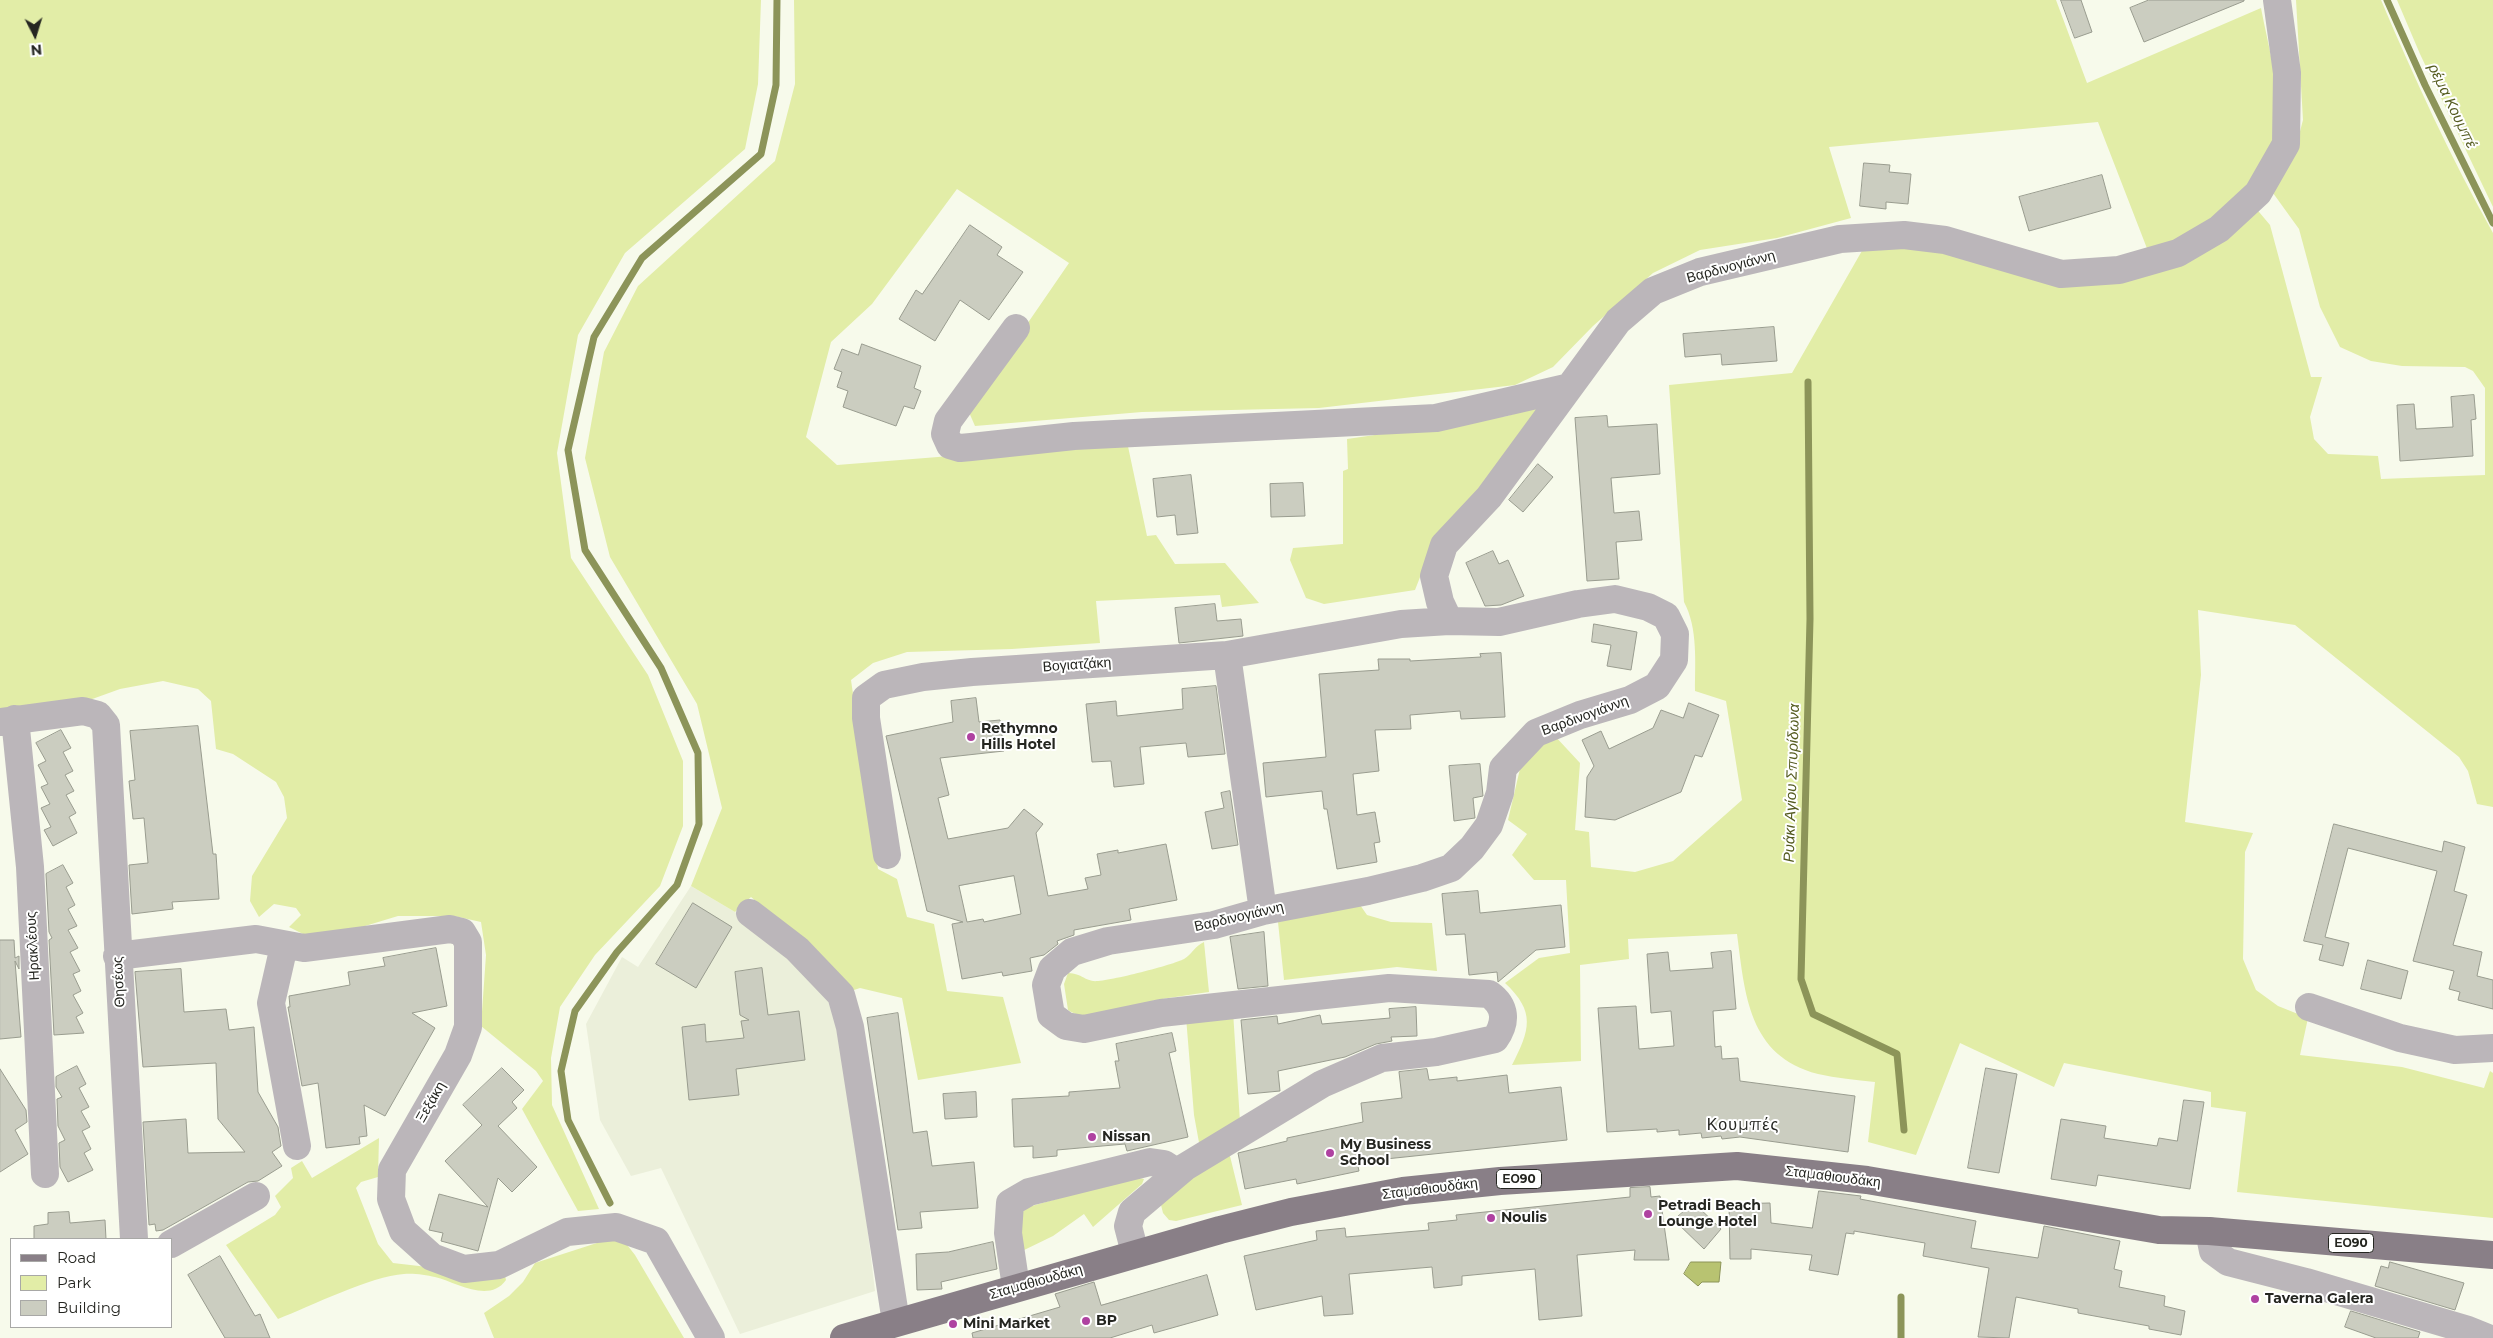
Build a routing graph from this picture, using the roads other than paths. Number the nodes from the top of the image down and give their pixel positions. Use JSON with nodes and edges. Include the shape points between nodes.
{"nodes":[{"id":1,"x":2277,"y":0,"type":"edge"},
{"id":2,"x":1016,"y":328,"type":"dead end"},
{"id":3,"x":1566,"y":388,"type":"junction"},
{"id":4,"x":1449,"y":621,"type":"junction"},
{"id":5,"x":1227,"y":655,"type":"junction"},
{"id":6,"x":8,"y":720,"type":"edge"},
{"id":7,"x":887,"y":855,"type":"dead end"},
{"id":8,"x":1263,"y":911,"type":"junction"},
{"id":9,"x":750,"y":914,"type":"dead end"},
{"id":10,"x":284,"y":946,"type":"junction"},
{"id":11,"x":117,"y":956,"type":"junction"},
{"id":12,"x":2309,"y":1006,"type":"dead end"},
{"id":13,"x":2493,"y":1048,"type":"edge"},
{"id":14,"x":297,"y":1146,"type":"dead end"},
{"id":15,"x":1178,"y":1172,"type":"junction"},
{"id":16,"x":44,"y":1174,"type":"dead end"},
{"id":17,"x":256,"y":1196,"type":"dead end"},
{"id":18,"x":2209,"y":1231,"type":"junction"},
{"id":19,"x":134,"y":1238,"type":"edge"},
{"id":20,"x":172,"y":1243,"type":"edge"},
{"id":21,"x":1135,"y":1253,"type":"junction"},
{"id":22,"x":2493,"y":1256,"type":"edge"},
{"id":23,"x":1016,"y":1287,"type":"junction"},
{"id":24,"x":896,"y":1322,"type":"junction"},
{"id":25,"x":711,"y":1338,"type":"edge"},
{"id":26,"x":844,"y":1338,"type":"edge"},
{"id":27,"x":2488,"y":1338,"type":"edge"}],
"edges":[{"from":1,"to":3,"type":"street","name":"Βαρδινογιάννη","via":[[2287,73],[2286,144],[2258,193],[2220,229],[2178,253],[2119,270],[2061,274],[1945,240],[1904,235],[1840,239],[1700,272],[1653,292],[1618,321]]},
{"from":2,"to":3,"type":"street","via":[[948,421],[945,434],[950,445],[965,448],[1074,436],[1436,418]]},
{"from":3,"to":4,"type":"street","name":"Βαρδινογιάννη","via":[[1488,497],[1444,545],[1434,576],[1440,602]]},
{"from":4,"to":5,"type":"street","name":"Βογιατζάκη","via":[[1401,624]]},
{"from":4,"to":8,"type":"street","name":"Βαρδινογιάννη","via":[[1499,622],[1615,598],[1648,606],[1666,616],[1675,634],[1674,660],[1657,686],[1536,733],[1503,768],[1490,825],[1451,868],[1368,891]]},
{"from":5,"to":7,"type":"street","name":"Βογιατζάκη","via":[[972,672],[923,677],[884,686],[866,698],[866,718]]},
{"from":5,"to":8,"type":"street"},
{"from":6,"to":11,"type":"street","name":"Θησέως","via":[[83,711],[98,715],[106,724]]},
{"from":6,"to":16,"type":"street","name":"Ηρακλέους","via":[[30,867]]},
{"from":8,"to":15,"type":"street","name":"Βαρδινογιάννη","via":[[1214,925],[1108,941],[1072,952],[1052,969],[1046,985],[1051,1015],[1066,1026],[1084,1029],[1161,1013],[1388,988],[1489,994],[1499,1001],[1502,1010],[1500,1032],[1495,1039],[1436,1052],[1382,1058],[1322,1084]]},
{"from":9,"to":24,"type":"street","via":[[796,949],[841,995],[850,1027]]},
{"from":10,"to":11,"type":"street","name":"Ξεξάκη","via":[[256,939]]},
{"from":10,"to":14,"type":"street","via":[[271,1003]]},
{"from":10,"to":25,"type":"street","name":"Ξεξάκη","via":[[304,948],[450,929],[462,932],[468,942],[468,1028],[458,1055],[392,1170],[391,1199],[403,1231],[432,1258],[464,1269],[498,1265],[567,1232],[616,1227],[656,1241]]},
{"from":11,"to":19,"type":"street","name":"Θησέως"},
{"from":12,"to":13,"type":"street","via":[[2400,1038],[2455,1050]]},
{"from":15,"to":21,"type":"street","name":"Βαρδινογιάννη","via":[[1132,1212],[1128,1226]]},
{"from":15,"to":23,"type":"street","via":[[1164,1164],[1150,1162],[1029,1192],[1010,1203],[1008,1234]]},
{"from":17,"to":20,"type":"street"},
{"from":18,"to":21,"type":"main road","name":"Σταμαθιουδάκη","number":"ΕΟ90","via":[[2160,1230],[1868,1180],[1737,1166],[1500,1181],[1403,1191],[1291,1212]]},
{"from":18,"to":22,"type":"main road","number":"ΕΟ90"},
{"from":18,"to":27,"type":"street","via":[[2212,1250],[2228,1262],[2306,1282]]},
{"from":21,"to":23,"type":"main road","name":"Σταμαθιουδάκη","number":"ΕΟ90"},
{"from":23,"to":24,"type":"main road","name":"Σταμαθιουδάκη","number":"ΕΟ90"},
{"from":24,"to":26,"type":"main road","name":"Σταμαθιουδάκη","number":"ΕΟ90"}]}
